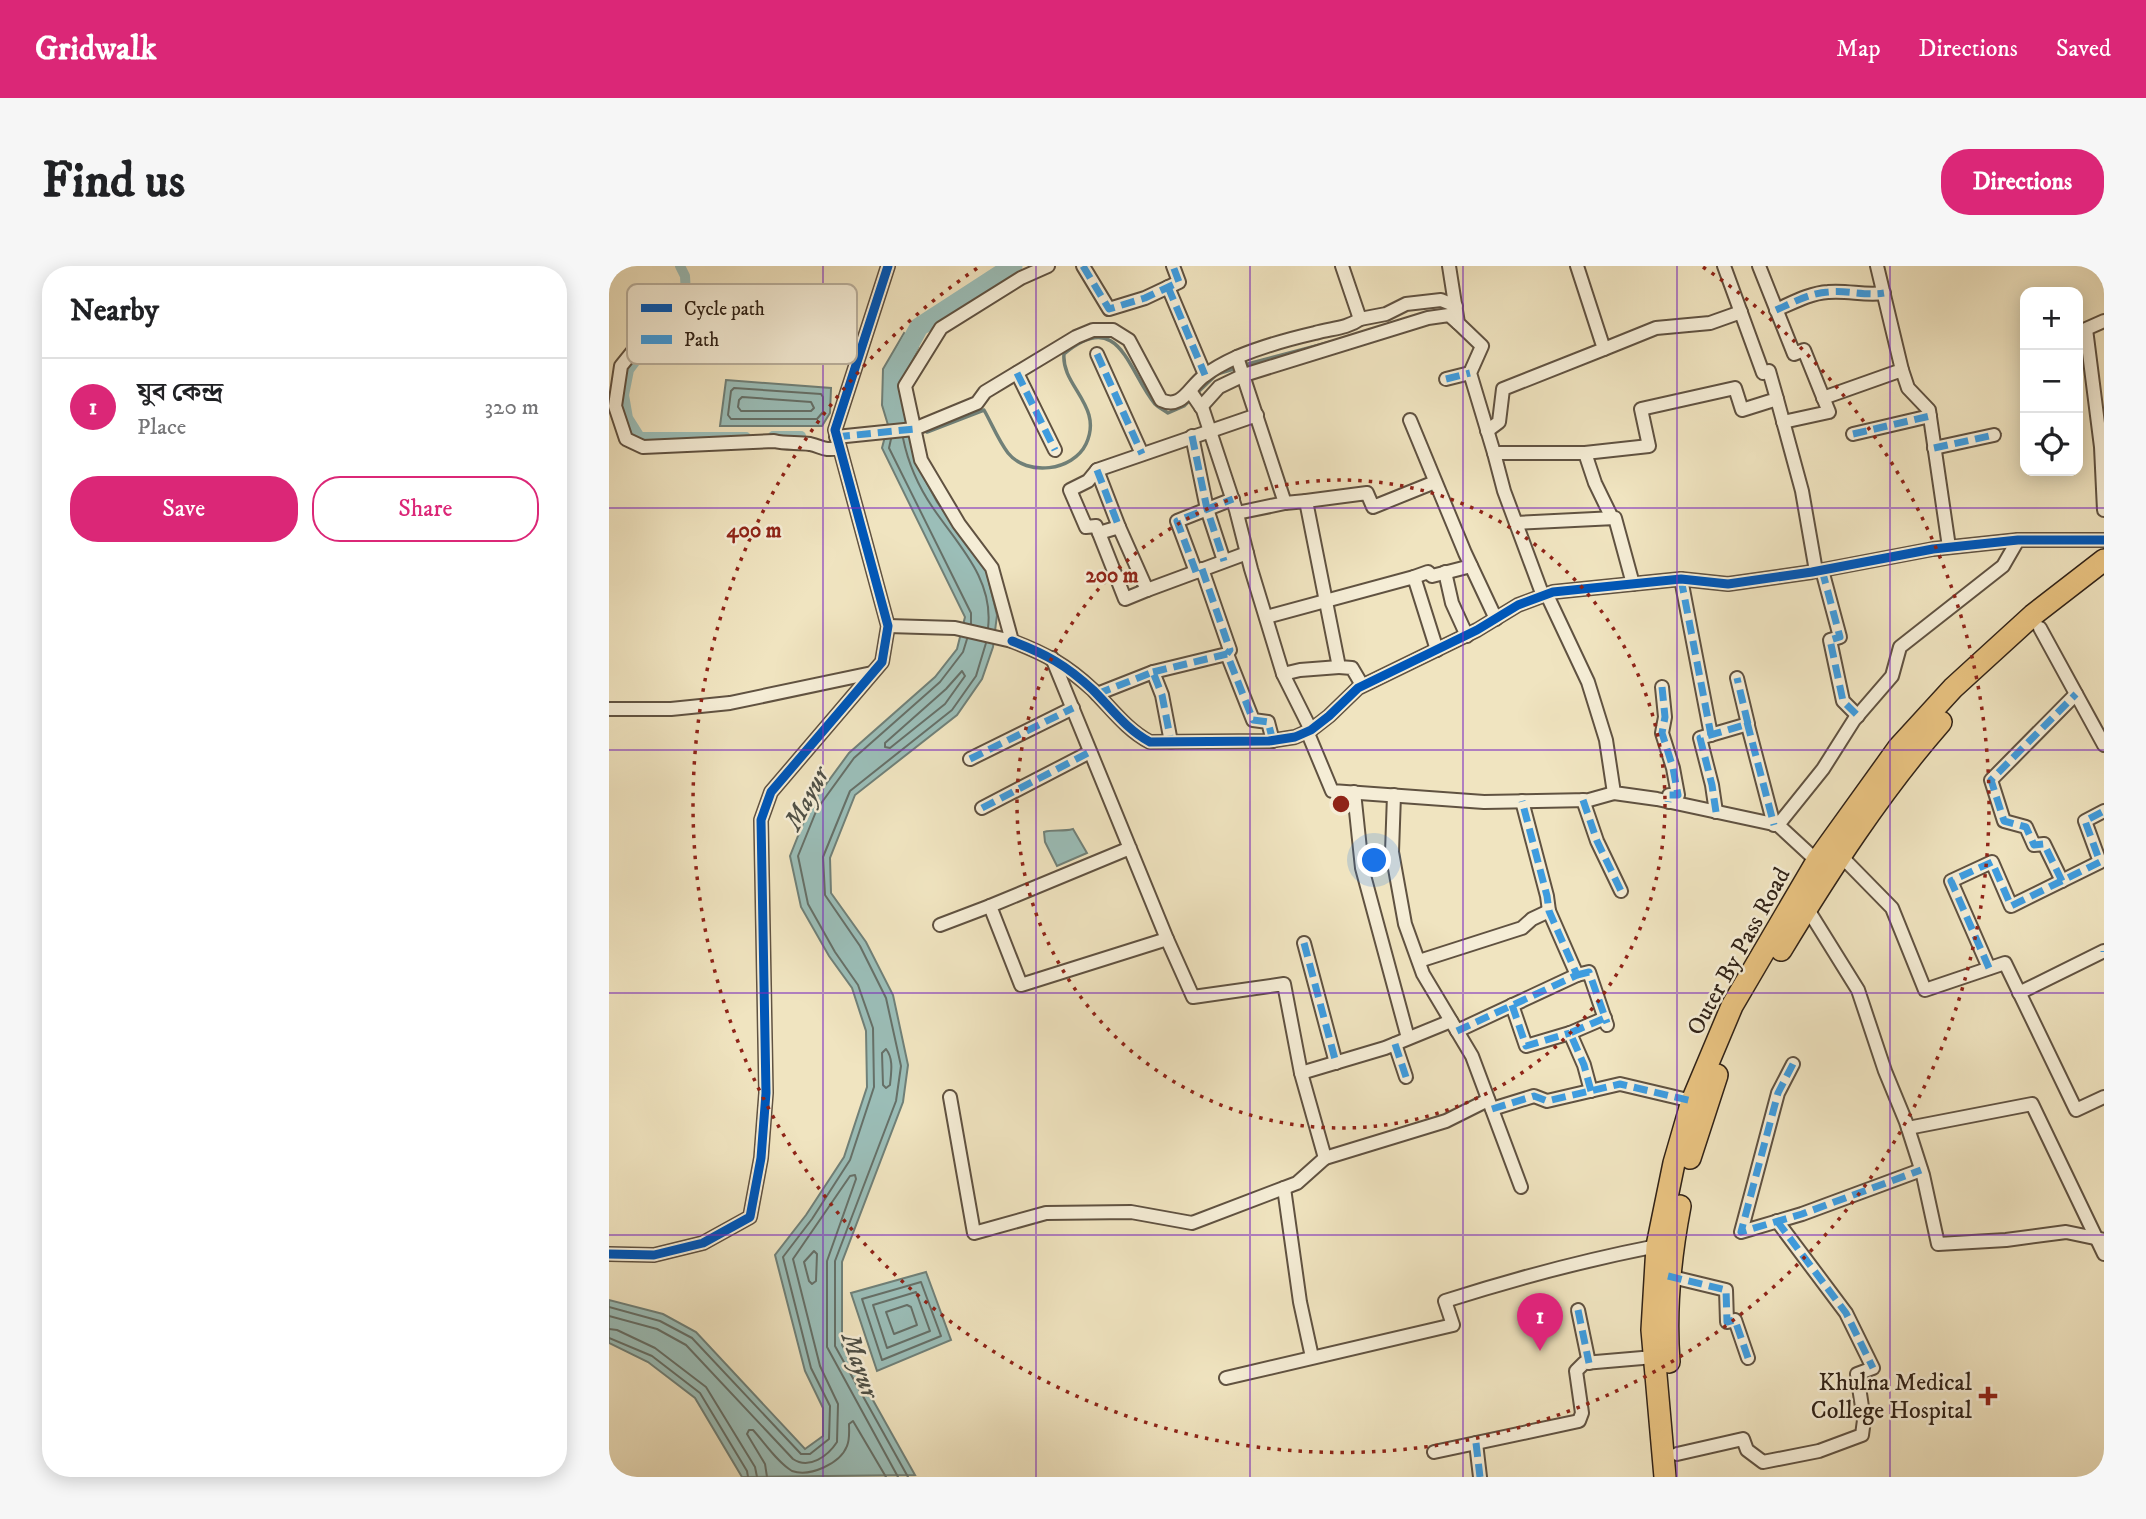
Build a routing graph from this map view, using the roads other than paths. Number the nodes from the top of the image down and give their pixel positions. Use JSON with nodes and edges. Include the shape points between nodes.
{"nodes":[{"id":1,"x":888,"y":266,"type":"edge"},
{"id":2,"x":1048,"y":266,"type":"edge"},
{"id":3,"x":1083,"y":266,"type":"edge"},
{"id":4,"x":1173,"y":266,"type":"edge"},
{"id":5,"x":1342,"y":266,"type":"edge"},
{"id":6,"x":1449,"y":266,"type":"edge"},
{"id":7,"x":1577,"y":266,"type":"edge"},
{"id":8,"x":1724,"y":266,"type":"edge"},
{"id":9,"x":1759,"y":266,"type":"edge"},
{"id":10,"x":1877,"y":266,"type":"edge"},
{"id":11,"x":1168,"y":287,"type":"junction"},
{"id":12,"x":1884,"y":293,"type":"junction"},
{"id":13,"x":1455,"y":306,"type":"junction"},
{"id":14,"x":1776,"y":310,"type":"junction"},
{"id":15,"x":1741,"y":312,"type":"junction"},
{"id":16,"x":1360,"y":319,"type":"junction"},
{"id":17,"x":2104,"y":321,"type":"edge"},
{"id":18,"x":1458,"y":323,"type":"junction"},
{"id":19,"x":1604,"y":349,"type":"junction"},
{"id":20,"x":1097,"y":354,"type":"dead end"},
{"id":21,"x":1237,"y":358,"type":"junction"},
{"id":22,"x":627,"y":359,"type":"edge"},
{"id":23,"x":857,"y":362,"type":"edge"},
{"id":24,"x":856,"y":364,"type":"edge"},
{"id":25,"x":1902,"y":370,"type":"junction"},
{"id":26,"x":1017,"y":373,"type":"junction"},
{"id":27,"x":1470,"y":373,"type":"junction"},
{"id":28,"x":1243,"y":374,"type":"junction"},
{"id":29,"x":1205,"y":375,"type":"junction"},
{"id":30,"x":1446,"y":379,"type":"dead end"},
{"id":31,"x":1190,"y":391,"type":"junction"},
{"id":32,"x":1823,"y":398,"type":"junction"},
{"id":33,"x":1777,"y":399,"type":"junction"},
{"id":34,"x":1201,"y":406,"type":"junction"},
{"id":35,"x":612,"y":407,"type":"edge"},
{"id":36,"x":1257,"y":415,"type":"junction"},
{"id":37,"x":1930,"y":416,"type":"junction"},
{"id":38,"x":1410,"y":420,"type":"dead end"},
{"id":39,"x":1783,"y":422,"type":"junction"},
{"id":40,"x":913,"y":429,"type":"junction"},
{"id":41,"x":1210,"y":430,"type":"junction"},
{"id":42,"x":1487,"y":431,"type":"junction"},
{"id":43,"x":1853,"y":434,"type":"dead end"},
{"id":44,"x":1994,"y":435,"type":"dead end"},
{"id":45,"x":1192,"y":436,"type":"junction"},
{"id":46,"x":837,"y":442,"type":"junction"},
{"id":47,"x":1934,"y":448,"type":"junction"},
{"id":48,"x":1055,"y":450,"type":"dead end"},
{"id":49,"x":1494,"y":453,"type":"junction"},
{"id":50,"x":1585,"y":453,"type":"junction"},
{"id":51,"x":1142,"y":454,"type":"junction"},
{"id":52,"x":1097,"y":470,"type":"junction"},
{"id":53,"x":1436,"y":482,"type":"junction"},
{"id":54,"x":1233,"y":499,"type":"junction"},
{"id":55,"x":1306,"y":500,"type":"junction"},
{"id":56,"x":1285,"y":503,"type":"junction"},
{"id":57,"x":1207,"y":509,"type":"junction"},
{"id":58,"x":2104,"y":510,"type":"edge"},
{"id":59,"x":1237,"y":513,"type":"junction"},
{"id":60,"x":1612,"y":518,"type":"junction"},
{"id":61,"x":1516,"y":523,"type":"junction"},
{"id":62,"x":1119,"y":527,"type":"junction"},
{"id":63,"x":1099,"y":533,"type":"junction"},
{"id":64,"x":2018,"y":540,"type":"junction"},
{"id":65,"x":2104,"y":540,"type":"edge"},
{"id":66,"x":1949,"y":547,"type":"junction"},
{"id":67,"x":1247,"y":553,"type":"junction"},
{"id":68,"x":2104,"y":560,"type":"edge"},
{"id":69,"x":1224,"y":561,"type":"junction"},
{"id":70,"x":1471,"y":566,"type":"junction"},
{"id":71,"x":1198,"y":570,"type":"junction"},
{"id":72,"x":1819,"y":571,"type":"junction"},
{"id":73,"x":1445,"y":572,"type":"junction"},
{"id":74,"x":2104,"y":576,"type":"edge"},
{"id":75,"x":1414,"y":577,"type":"junction"},
{"id":76,"x":1681,"y":579,"type":"junction"},
{"id":77,"x":1633,"y":584,"type":"junction"},
{"id":78,"x":1147,"y":590,"type":"junction"},
{"id":79,"x":1545,"y":595,"type":"junction"},
{"id":80,"x":1326,"y":601,"type":"junction"},
{"id":81,"x":1266,"y":617,"type":"junction"},
{"id":82,"x":1496,"y":619,"type":"junction"},
{"id":83,"x":888,"y":626,"type":"junction"},
{"id":84,"x":2040,"y":628,"type":"junction"},
{"id":85,"x":1467,"y":636,"type":"junction"},
{"id":86,"x":1006,"y":640,"type":"junction"},
{"id":87,"x":1437,"y":650,"type":"junction"},
{"id":88,"x":1227,"y":654,"type":"junction"},
{"id":89,"x":1051,"y":657,"type":"junction"},
{"id":90,"x":1339,"y":667,"type":"junction"},
{"id":91,"x":1153,"y":672,"type":"junction"},
{"id":92,"x":872,"y":673,"type":"junction"},
{"id":93,"x":1283,"y":674,"type":"junction"},
{"id":94,"x":1737,"y":678,"type":"dead end"},
{"id":95,"x":1362,"y":685,"type":"junction"},
{"id":96,"x":1662,"y":687,"type":"dead end"},
{"id":97,"x":1097,"y":694,"type":"junction"},
{"id":98,"x":2076,"y":694,"type":"junction"},
{"id":99,"x":1073,"y":708,"type":"junction"},
{"id":100,"x":609,"y":709,"type":"edge"},
{"id":101,"x":1858,"y":716,"type":"junction"},
{"id":102,"x":1748,"y":722,"type":"junction"},
{"id":103,"x":1309,"y":730,"type":"junction"},
{"id":104,"x":1711,"y":735,"type":"junction"},
{"id":105,"x":1273,"y":741,"type":"junction"},
{"id":106,"x":1171,"y":742,"type":"junction"},
{"id":107,"x":2104,"y":745,"type":"edge"},
{"id":108,"x":1090,"y":752,"type":"junction"},
{"id":109,"x":970,"y":759,"type":"dead end"},
{"id":110,"x":1354,"y":792,"type":"junction"},
{"id":111,"x":1614,"y":793,"type":"junction"},
{"id":112,"x":1394,"y":795,"type":"junction"},
{"id":113,"x":1583,"y":800,"type":"junction"},
{"id":114,"x":1522,"y":802,"type":"junction"},
{"id":115,"x":1668,"y":802,"type":"junction"},
{"id":116,"x":982,"y":808,"type":"dead end"},
{"id":117,"x":2104,"y":811,"type":"edge"},
{"id":118,"x":1716,"y":812,"type":"junction"},
{"id":119,"x":1776,"y":825,"type":"junction"},
{"id":120,"x":1130,"y":848,"type":"junction"},
{"id":121,"x":1840,"y":855,"type":"junction"},
{"id":122,"x":1817,"y":861,"type":"junction"},
{"id":123,"x":2102,"y":866,"type":"edge"},
{"id":124,"x":2062,"y":881,"type":"junction"},
{"id":125,"x":1621,"y":891,"type":"dead end"},
{"id":126,"x":990,"y":906,"type":"junction"},
{"id":127,"x":1807,"y":908,"type":"junction"},
{"id":128,"x":1549,"y":911,"type":"junction"},
{"id":129,"x":940,"y":925,"type":"dead end"},
{"id":130,"x":1167,"y":939,"type":"junction"},
{"id":131,"x":1304,"y":943,"type":"dead end"},
{"id":132,"x":2104,"y":951,"type":"edge"},
{"id":133,"x":1419,"y":961,"type":"junction"},
{"id":134,"x":1989,"y":968,"type":"junction"},
{"id":135,"x":1577,"y":975,"type":"junction"},
{"id":136,"x":2019,"y":993,"type":"junction"},
{"id":137,"x":1512,"y":1005,"type":"junction"},
{"id":138,"x":1454,"y":1026,"type":"junction"},
{"id":139,"x":1570,"y":1033,"type":"junction"},
{"id":140,"x":1408,"y":1038,"type":"junction"},
{"id":141,"x":1395,"y":1044,"type":"junction"},
{"id":142,"x":1336,"y":1063,"type":"junction"},
{"id":143,"x":1793,"y":1064,"type":"dead end"},
{"id":144,"x":1301,"y":1073,"type":"junction"},
{"id":145,"x":1406,"y":1077,"type":"dead end"},
{"id":146,"x":1591,"y":1091,"type":"junction"},
{"id":147,"x":950,"y":1097,"type":"dead end"},
{"id":148,"x":2104,"y":1097,"type":"edge"},
{"id":149,"x":1692,"y":1101,"type":"junction"},
{"id":150,"x":1490,"y":1104,"type":"junction"},
{"id":151,"x":1907,"y":1128,"type":"junction"},
{"id":152,"x":1325,"y":1158,"type":"junction"},
{"id":153,"x":1921,"y":1170,"type":"junction"},
{"id":154,"x":1521,"y":1187,"type":"dead end"},
{"id":155,"x":1284,"y":1188,"type":"junction"},
{"id":156,"x":1777,"y":1222,"type":"junction"},
{"id":157,"x":2100,"y":1240,"type":"edge"},
{"id":158,"x":1657,"y":1246,"type":"junction"},
{"id":159,"x":609,"y":1254,"type":"edge"},
{"id":160,"x":2104,"y":1254,"type":"edge"},
{"id":161,"x":1668,"y":1276,"type":"junction"},
{"id":162,"x":1578,"y":1310,"type":"dead end"},
{"id":163,"x":1312,"y":1357,"type":"junction"},
{"id":164,"x":1654,"y":1357,"type":"junction"},
{"id":165,"x":1748,"y":1358,"type":"dead end"},
{"id":166,"x":1589,"y":1363,"type":"junction"},
{"id":167,"x":1226,"y":1378,"type":"dead end"},
{"id":168,"x":1476,"y":1443,"type":"junction"},
{"id":169,"x":1434,"y":1452,"type":"dead end"},
{"id":170,"x":1677,"y":1454,"type":"junction"},
{"id":171,"x":1480,"y":1477,"type":"edge"},
{"id":172,"x":1665,"y":1477,"type":"edge"},
{"id":173,"x":1679,"y":1477,"type":"edge"}],
"edges":[{"from":1,"to":23,"type":"street"},
{"from":2,"to":40,"type":"street","via":[[941,328],[905,386]]},
{"from":3,"to":11,"type":"street","via":[[1109,309]]},
{"from":4,"to":11,"type":"street","via":[[1179,282]]},
{"from":5,"to":16,"type":"street"},
{"from":6,"to":13,"type":"street"},
{"from":7,"to":19,"type":"street"},
{"from":8,"to":15,"type":"street"},
{"from":9,"to":14,"type":"street"},
{"from":10,"to":12,"type":"street"},
{"from":11,"to":29,"type":"street"},
{"from":12,"to":14,"type":"street","via":[[1827,292]]},
{"from":12,"to":25,"type":"street"},
{"from":13,"to":16,"type":"street","via":[[1441,300],[1406,304]]},
{"from":13,"to":18,"type":"street"},
{"from":14,"to":32,"type":"street","via":[[1794,354],[1804,350]]},
{"from":15,"to":19,"type":"street","via":[[1710,323],[1655,328]]},
{"from":15,"to":33,"type":"street"},
{"from":16,"to":21,"type":"street","via":[[1349,327],[1316,332]]},
{"from":17,"to":58,"type":"street","via":[[2086,329]]},
{"from":18,"to":27,"type":"street","via":[[1482,346]]},
{"from":18,"to":28,"type":"street","via":[[1449,315],[1427,318]]},
{"from":19,"to":42,"type":"street","via":[[1503,389],[1499,422]]},
{"from":20,"to":51,"type":"street"},
{"from":21,"to":28,"type":"street"},
{"from":21,"to":29,"type":"street"},
{"from":22,"to":35,"type":"street","via":[[621,366]]},
{"from":24,"to":46,"type":"street","via":[[835,430]]},
{"from":25,"to":32,"type":"street"},
{"from":25,"to":37,"type":"street","via":[[1908,388]]},
{"from":26,"to":31,"type":"street","via":[[1076,337],[1093,330],[1113,330],[1129,340],[1161,400],[1177,402]]},
{"from":26,"to":40,"type":"street","via":[[977,403]]},
{"from":26,"to":48,"type":"street"},
{"from":27,"to":30,"type":"street"},
{"from":27,"to":42,"type":"street"},
{"from":28,"to":34,"type":"street","via":[[1219,387]]},
{"from":28,"to":36,"type":"street"},
{"from":29,"to":31,"type":"street"},
{"from":31,"to":34,"type":"street"},
{"from":32,"to":39,"type":"street","via":[[1829,412]]},
{"from":33,"to":39,"type":"street"},
{"from":33,"to":50,"type":"street","via":[[1742,411],[1735,388],[1641,409],[1649,446]]},
{"from":34,"to":41,"type":"street"},
{"from":35,"to":46,"type":"street","via":[[626,439],[643,447],[774,441],[826,450]]},
{"from":36,"to":41,"type":"street"},
{"from":36,"to":56,"type":"street"},
{"from":37,"to":43,"type":"street"},
{"from":37,"to":47,"type":"street"},
{"from":38,"to":53,"type":"street"},
{"from":39,"to":72,"type":"street"},
{"from":40,"to":46,"type":"street"},
{"from":40,"to":86,"type":"street","via":[[921,460],[992,569]]},
{"from":41,"to":45,"type":"street"},
{"from":41,"to":54,"type":"street"},
{"from":42,"to":49,"type":"street"},
{"from":44,"to":47,"type":"street"},
{"from":45,"to":51,"type":"street"},
{"from":45,"to":57,"type":"street"},
{"from":46,"to":83,"type":"street"},
{"from":47,"to":66,"type":"street"},
{"from":49,"to":50,"type":"street"},
{"from":49,"to":61,"type":"street"},
{"from":50,"to":60,"type":"street"},
{"from":51,"to":52,"type":"street"},
{"from":52,"to":62,"type":"street"},
{"from":52,"to":63,"type":"street","via":[[1070,491],[1086,527],[1096,526]]},
{"from":53,"to":55,"type":"street","via":[[1373,507],[1367,493]]},
{"from":53,"to":70,"type":"street"},
{"from":54,"to":57,"type":"street"},
{"from":54,"to":59,"type":"street"},
{"from":55,"to":56,"type":"street"},
{"from":55,"to":80,"type":"street"},
{"from":56,"to":59,"type":"street"},
{"from":57,"to":69,"type":"street"},
{"from":57,"to":71,"type":"street","via":[[1177,521]]},
{"from":59,"to":67,"type":"street"},
{"from":60,"to":61,"type":"street"},
{"from":60,"to":77,"type":"street"},
{"from":61,"to":79,"type":"street"},
{"from":62,"to":63,"type":"street"},
{"from":62,"to":78,"type":"street"},
{"from":63,"to":78,"type":"street","via":[[1125,600]]},
{"from":64,"to":65,"type":"street"},
{"from":64,"to":66,"type":"street"},
{"from":64,"to":101,"type":"street","via":[[2003,566],[1901,647],[1892,676]]},
{"from":66,"to":72,"type":"street"},
{"from":67,"to":69,"type":"street"},
{"from":67,"to":81,"type":"street"},
{"from":68,"to":122,"type":"main road","name":"Outer By Pass Road","via":[[2033,615],[1953,688],[1899,747]]},
{"from":69,"to":71,"type":"street"},
{"from":70,"to":73,"type":"street"},
{"from":70,"to":82,"type":"street"},
{"from":71,"to":78,"type":"street"},
{"from":71,"to":88,"type":"street","via":[[1230,650]]},
{"from":72,"to":76,"type":"street","via":[[1728,584]]},
{"from":72,"to":101,"type":"street","via":[[1840,637],[1830,640],[1843,701]]},
{"from":73,"to":75,"type":"street"},
{"from":73,"to":85,"type":"street"},
{"from":74,"to":84,"type":"main road","name":"Outer By Pass Road"},
{"from":75,"to":80,"type":"street"},
{"from":75,"to":87,"type":"street"},
{"from":76,"to":77,"type":"street"},
{"from":76,"to":104,"type":"street"},
{"from":77,"to":79,"type":"street"},
{"from":79,"to":82,"type":"street"},
{"from":79,"to":111,"type":"street","via":[[1588,682],[1606,740]]},
{"from":80,"to":81,"type":"street"},
{"from":80,"to":90,"type":"street"},
{"from":81,"to":93,"type":"street"},
{"from":82,"to":85,"type":"street"},
{"from":83,"to":86,"type":"street","via":[[955,628]]},
{"from":83,"to":92,"type":"street","via":[[882,662]]},
{"from":84,"to":98,"type":"street"},
{"from":84,"to":121,"type":"main road","name":"Outer By Pass Road","via":[[1963,697],[1910,758]]},
{"from":85,"to":87,"type":"street"},
{"from":86,"to":89,"type":"street"},
{"from":87,"to":95,"type":"street"},
{"from":88,"to":91,"type":"street"},
{"from":88,"to":105,"type":"street","via":[[1253,719],[1268,722]]},
{"from":89,"to":97,"type":"street"},
{"from":89,"to":99,"type":"street"},
{"from":90,"to":93,"type":"street"},
{"from":90,"to":95,"type":"street","via":[[1352,667]]},
{"from":91,"to":97,"type":"street"},
{"from":91,"to":106,"type":"street"},
{"from":92,"to":100,"type":"street","via":[[730,703]]},
{"from":92,"to":159,"type":"street","via":[[771,792],[761,820],[766,1093],[750,1217],[702,1243],[654,1255]]},
{"from":93,"to":103,"type":"street"},
{"from":94,"to":102,"type":"street"},
{"from":95,"to":103,"type":"street"},
{"from":96,"to":115,"type":"street","via":[[1662,733],[1678,795],[1669,795]]},
{"from":97,"to":106,"type":"street","via":[[1137,736],[1150,742]]},
{"from":98,"to":107,"type":"street"},
{"from":98,"to":124,"type":"street","via":[[1991,780],[2004,821],[2026,827],[2034,845],[2044,844]]},
{"from":99,"to":108,"type":"street"},
{"from":99,"to":109,"type":"street"},
{"from":101,"to":119,"type":"street","via":[[1823,769]]},
{"from":102,"to":104,"type":"street"},
{"from":102,"to":119,"type":"street"},
{"from":103,"to":105,"type":"street"},
{"from":103,"to":110,"type":"street","via":[[1332,790]]},
{"from":104,"to":118,"type":"street","via":[[1700,738]]},
{"from":105,"to":106,"type":"street"},
{"from":108,"to":116,"type":"street"},
{"from":108,"to":120,"type":"street"},
{"from":110,"to":112,"type":"street"},
{"from":110,"to":140,"type":"street","via":[[1362,868]]},
{"from":111,"to":113,"type":"street"},
{"from":111,"to":115,"type":"street"},
{"from":112,"to":114,"type":"street"},
{"from":112,"to":133,"type":"street","via":[[1392,852],[1405,924]]},
{"from":113,"to":114,"type":"street"},
{"from":113,"to":125,"type":"street"},
{"from":114,"to":128,"type":"street"},
{"from":115,"to":118,"type":"street"},
{"from":117,"to":123,"type":"street","via":[[2085,821]]},
{"from":118,"to":119,"type":"street"},
{"from":119,"to":122,"type":"street"},
{"from":120,"to":126,"type":"street"},
{"from":120,"to":130,"type":"street"},
{"from":121,"to":127,"type":"main road","name":"Outer By Pass Road"},
{"from":121,"to":134,"type":"street","via":[[1892,908],[1925,990]]},
{"from":122,"to":149,"type":"main road","name":"Outer By Pass Road","via":[[1732,1006]]},
{"from":123,"to":124,"type":"street"},
{"from":124,"to":134,"type":"street","via":[[2011,906],[1992,862],[1951,881]]},
{"from":126,"to":129,"type":"street"},
{"from":126,"to":130,"type":"street","via":[[1021,985]]},
{"from":127,"to":151,"type":"street","via":[[1858,990]]},
{"from":127,"to":161,"type":"main road","name":"Outer By Pass Road","via":[[1741,1016],[1712,1086],[1686,1170]]},
{"from":128,"to":133,"type":"street","via":[[1522,928]]},
{"from":128,"to":135,"type":"street"},
{"from":130,"to":144,"type":"street","via":[[1193,997],[1284,984]]},
{"from":131,"to":142,"type":"street"},
{"from":132,"to":136,"type":"street"},
{"from":133,"to":138,"type":"street"},
{"from":134,"to":136,"type":"street","via":[[2005,963]]},
{"from":135,"to":137,"type":"street"},
{"from":135,"to":139,"type":"street","via":[[1589,972],[1606,1021]]},
{"from":136,"to":148,"type":"street","via":[[2076,1110]]},
{"from":137,"to":138,"type":"street"},
{"from":137,"to":139,"type":"street","via":[[1526,1045]]},
{"from":138,"to":140,"type":"street"},
{"from":138,"to":150,"type":"street","via":[[1472,1056]]},
{"from":139,"to":146,"type":"street"},
{"from":140,"to":141,"type":"street"},
{"from":141,"to":142,"type":"street"},
{"from":141,"to":145,"type":"street"},
{"from":142,"to":144,"type":"street"},
{"from":143,"to":156,"type":"street","via":[[1778,1093],[1741,1231]]},
{"from":144,"to":152,"type":"street"},
{"from":146,"to":149,"type":"street","via":[[1620,1084]]},
{"from":146,"to":150,"type":"street","via":[[1547,1101],[1534,1096]]},
{"from":147,"to":155,"type":"street","via":[[974,1233],[1046,1213],[1132,1212],[1192,1223]]},
{"from":149,"to":158,"type":"main road","name":"Outer By Pass Road"},
{"from":150,"to":152,"type":"street"},
{"from":150,"to":154,"type":"street"},
{"from":151,"to":153,"type":"street"},
{"from":151,"to":157,"type":"street","via":[[2032,1104]]},
{"from":152,"to":155,"type":"street"},
{"from":153,"to":156,"type":"street"},
{"from":153,"to":157,"type":"street","via":[[1938,1244],[2066,1233]]},
{"from":155,"to":163,"type":"street"},
{"from":156,"to":170,"type":"street","via":[[1846,1313],[1873,1368],[1857,1374],[1862,1435],[1819,1451],[1763,1462],[1747,1450],[1743,1439]]},
{"from":157,"to":160,"type":"street"},
{"from":158,"to":163,"type":"street","via":[[1503,1282],[1445,1301],[1453,1325]]},
{"from":158,"to":164,"type":"main road","name":"Outer By Pass Road","via":[[1651,1330]]},
{"from":161,"to":165,"type":"street","via":[[1726,1290],[1727,1322],[1735,1320]]},
{"from":161,"to":170,"type":"main road","name":"Outer By Pass Road","via":[[1667,1334]]},
{"from":162,"to":166,"type":"street"},
{"from":163,"to":167,"type":"street"},
{"from":164,"to":166,"type":"street"},
{"from":164,"to":172,"type":"main road","name":"Outer By Pass Road"},
{"from":166,"to":168,"type":"street","via":[[1576,1371],[1582,1413],[1579,1422]]},
{"from":168,"to":169,"type":"street"},
{"from":168,"to":171,"type":"street"},
{"from":170,"to":173,"type":"main road","name":"Outer By Pass Road"}]}
